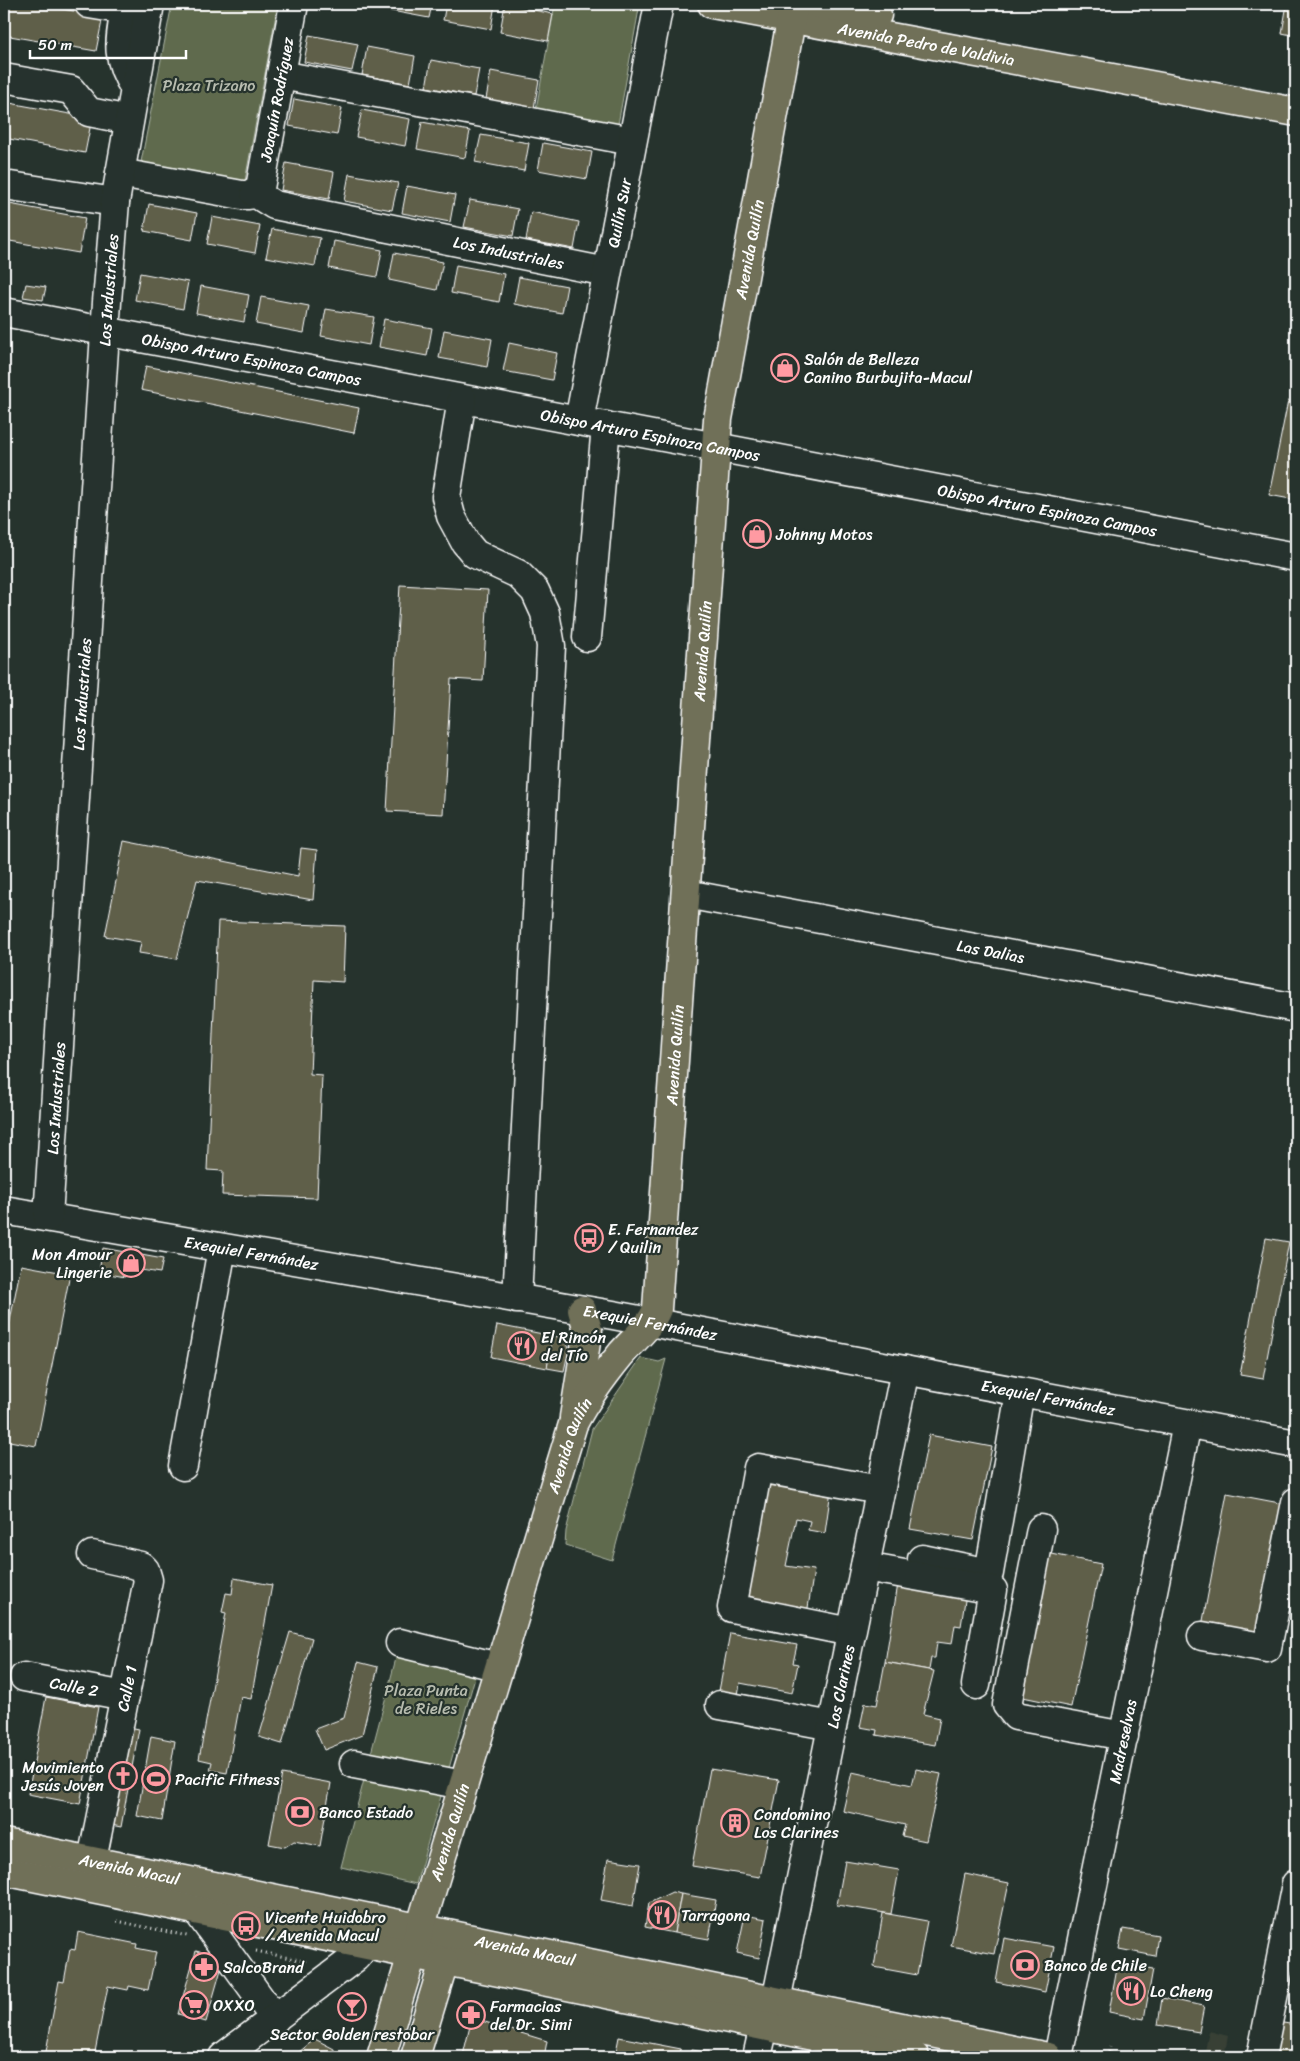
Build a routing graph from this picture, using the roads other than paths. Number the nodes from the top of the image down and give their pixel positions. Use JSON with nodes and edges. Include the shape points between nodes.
{"nodes":[{"id":1,"x":90,"y":4,"type":"edge"},
{"id":2,"x":294,"y":4,"type":"edge"},
{"id":3,"x":659,"y":4,"type":"edge"},
{"id":4,"x":712,"y":4,"type":"edge"},
{"id":5,"x":819,"y":4,"type":"edge"},
{"id":6,"x":134,"y":6,"type":"edge"},
{"id":7,"x":793,"y":11,"type":"edge"},
{"id":8,"x":281,"y":75,"type":"junction"},
{"id":9,"x":1112,"y":77,"type":"junction"},
{"id":10,"x":4,"y":78,"type":"edge"},
{"id":11,"x":1296,"y":112,"type":"edge"},
{"id":12,"x":129,"y":120,"type":"junction"},
{"id":13,"x":632,"y":141,"type":"junction"},
{"id":14,"x":120,"y":173,"type":"junction"},
{"id":15,"x":4,"y":186,"type":"edge"},
{"id":16,"x":255,"y":193,"type":"junction"},
{"id":17,"x":115,"y":202,"type":"junction"},
{"id":18,"x":608,"y":272,"type":"junction"},
{"id":19,"x":4,"y":312,"type":"edge"},
{"id":20,"x":105,"y":331,"type":"junction"},
{"id":21,"x":462,"y":399,"type":"junction"},
{"id":22,"x":579,"y":421,"type":"junction"},
{"id":23,"x":606,"y":426,"type":"junction"},
{"id":24,"x":716,"y":447,"type":"junction"},
{"id":25,"x":1296,"y":557,"type":"edge"},
{"id":26,"x":587,"y":637,"type":"dead end"},
{"id":27,"x":686,"y":894,"type":"junction"},
{"id":28,"x":1296,"y":1008,"type":"edge"},
{"id":29,"x":4,"y":1210,"type":"edge"},
{"id":30,"x":48,"y":1218,"type":"junction"},
{"id":31,"x":222,"y":1248,"type":"junction"},
{"id":32,"x":517,"y":1299,"type":"junction"},
{"id":33,"x":582,"y":1310,"type":"junction"},
{"id":34,"x":651,"y":1322,"type":"junction"},
{"id":35,"x":905,"y":1370,"type":"junction"},
{"id":36,"x":1020,"y":1392,"type":"junction"},
{"id":37,"x":573,"y":1424,"type":"junction"},
{"id":38,"x":1187,"y":1424,"type":"junction"},
{"id":39,"x":1296,"y":1444,"type":"edge"},
{"id":40,"x":183,"y":1466,"type":"dead end"},
{"id":41,"x":880,"y":1490,"type":"junction"},
{"id":42,"x":1296,"y":1502,"type":"edge"},
{"id":43,"x":1041,"y":1529,"type":"dead end"},
{"id":44,"x":92,"y":1555,"type":"dead end"},
{"id":45,"x":922,"y":1559,"type":"dead end"},
{"id":46,"x":865,"y":1567,"type":"junction"},
{"id":47,"x":851,"y":1632,"type":"junction"},
{"id":48,"x":1202,"y":1636,"type":"dead end"},
{"id":49,"x":400,"y":1643,"type":"dead end"},
{"id":50,"x":499,"y":1667,"type":"junction"},
{"id":51,"x":24,"y":1676,"type":"dead end"},
{"id":52,"x":976,"y":1686,"type":"dead end"},
{"id":53,"x":125,"y":1696,"type":"junction"},
{"id":54,"x":720,"y":1705,"type":"dead end"},
{"id":55,"x":832,"y":1726,"type":"junction"},
{"id":56,"x":1124,"y":1736,"type":"junction"},
{"id":57,"x":354,"y":1764,"type":"dead end"},
{"id":58,"x":463,"y":1785,"type":"junction"},
{"id":59,"x":4,"y":1843,"type":"edge"},
{"id":60,"x":92,"y":1860,"type":"junction"},
{"id":61,"x":4,"y":1871,"type":"edge"},
{"id":62,"x":1296,"y":1884,"type":"edge"},
{"id":63,"x":198,"y":1912,"type":"junction"},
{"id":64,"x":384,"y":1920,"type":"junction"},
{"id":65,"x":420,"y":1928,"type":"junction"},
{"id":66,"x":367,"y":1946,"type":"junction"},
{"id":67,"x":412,"y":1955,"type":"junction"},
{"id":68,"x":444,"y":1962,"type":"junction"},
{"id":69,"x":776,"y":2001,"type":"junction"},
{"id":70,"x":275,"y":2019,"type":"junction"},
{"id":71,"x":764,"y":2026,"type":"junction"},
{"id":72,"x":825,"y":2048,"type":"edge"},
{"id":73,"x":223,"y":2057,"type":"edge"},
{"id":74,"x":381,"y":2057,"type":"edge"},
{"id":75,"x":415,"y":2057,"type":"edge"},
{"id":76,"x":757,"y":2057,"type":"edge"},
{"id":77,"x":915,"y":2057,"type":"edge"},
{"id":78,"x":1048,"y":2057,"type":"edge"},
{"id":79,"x":1058,"y":2057,"type":"edge"},
{"id":80,"x":1261,"y":2057,"type":"edge"}],
"edges":[{"from":1,"to":6,"type":"street"},
{"from":2,"to":8,"type":"street","name":"Joaquín Rodríguez"},
{"from":3,"to":13,"type":"street","name":"Quilín Sur"},
{"from":4,"to":7,"type":"main road","name":"Avenida Pedro de Valdivia"},
{"from":5,"to":9,"type":"main road","name":"Avenida Pedro de Valdivia","via":[[1058,50]]},
{"from":6,"to":12,"type":"street","name":"Los Industriales","via":[[120,57],[122,70],[134,88]]},
{"from":7,"to":9,"type":"main road","name":"Avenida Pedro de Valdivia"},
{"from":7,"to":24,"type":"main road","name":"Avenida Quilín","via":[[722,395]]},
{"from":8,"to":13,"type":"street"},
{"from":8,"to":16,"type":"street","name":"Joaquín Rodríguez","via":[[263,177]]},
{"from":9,"to":11,"type":"main road","name":"Avenida Pedro de Valdivia"},
{"from":10,"to":12,"type":"street","via":[[71,90],[89,112]]},
{"from":12,"to":14,"type":"street","name":"Los Industriales"},
{"from":13,"to":18,"type":"street","name":"Quilín Sur"},
{"from":14,"to":16,"type":"street","name":"Los Industriales","via":[[242,195]]},
{"from":14,"to":17,"type":"street","name":"Los Industriales"},
{"from":15,"to":17,"type":"street"},
{"from":16,"to":18,"type":"street","name":"Los Industriales","via":[[274,205]]},
{"from":17,"to":20,"type":"street","name":"Los Industriales"},
{"from":18,"to":22,"type":"street","name":"Quilín Sur"},
{"from":19,"to":20,"type":"street","name":"Obispo Arturo Espinoza Campos"},
{"from":20,"to":21,"type":"street","name":"Obispo Arturo Espinoza Campos"},
{"from":20,"to":30,"type":"street","name":"Los Industriales"},
{"from":21,"to":22,"type":"street","name":"Obispo Arturo Espinoza Campos"},
{"from":21,"to":32,"type":"street","via":[[446,497],[451,516],[475,554],[518,574],[534,591],[545,613],[551,646]]},
{"from":22,"to":23,"type":"street","name":"Obispo Arturo Espinoza Campos"},
{"from":23,"to":24,"type":"street","name":"Obispo Arturo Espinoza Campos"},
{"from":23,"to":26,"type":"street"},
{"from":24,"to":25,"type":"street","name":"Obispo Arturo Espinoza Campos"},
{"from":24,"to":27,"type":"main road","name":"Avenida Quilín"},
{"from":27,"to":28,"type":"street","name":"Las Dalias"},
{"from":27,"to":34,"type":"main road","name":"Avenida Quilín","via":[[657,1309]]},
{"from":29,"to":30,"type":"street","name":"Exequiel Fernández"},
{"from":30,"to":31,"type":"street","name":"Exequiel Fernández"},
{"from":31,"to":32,"type":"street","name":"Exequiel Fernández"},
{"from":31,"to":40,"type":"street"},
{"from":32,"to":33,"type":"street","name":"Exequiel Fernández"},
{"from":33,"to":34,"type":"street","name":"Exequiel Fernández"},
{"from":33,"to":37,"type":"main road","via":[[588,1330]]},
{"from":34,"to":35,"type":"street","name":"Exequiel Fernández"},
{"from":34,"to":37,"type":"main road","name":"Avenida Quilín","via":[[606,1372]]},
{"from":35,"to":36,"type":"street","name":"Exequiel Fernández"},
{"from":35,"to":41,"type":"street","name":"Los Clarines"},
{"from":36,"to":38,"type":"street","name":"Exequiel Fernández"},
{"from":36,"to":45,"type":"street","via":[[989,1573]]},
{"from":37,"to":50,"type":"main road","name":"Avenida Quilín"},
{"from":38,"to":39,"type":"street","name":"Exequiel Fernández"},
{"from":38,"to":56,"type":"street","name":"Madreselvas"},
{"from":41,"to":46,"type":"street","name":"Los Clarines"},
{"from":41,"to":47,"type":"street","via":[[758,1468],[732,1608]]},
{"from":42,"to":48,"type":"street","via":[[1267,1648]]},
{"from":43,"to":56,"type":"street","via":[[1007,1705],[1016,1716]]},
{"from":44,"to":53,"type":"street","name":"Calle 1","via":[[141,1566],[147,1575]]},
{"from":46,"to":47,"type":"street","name":"Los Clarines"},
{"from":46,"to":52,"type":"street","via":[[993,1590]]},
{"from":47,"to":55,"type":"street","name":"Los Clarines"},
{"from":49,"to":50,"type":"street"},
{"from":50,"to":58,"type":"main road","name":"Avenida Quilín"},
{"from":51,"to":53,"type":"street","name":"Calle 2"},
{"from":53,"to":60,"type":"street","name":"Calle 1"},
{"from":54,"to":55,"type":"street"},
{"from":55,"to":69,"type":"street","name":"Los Clarines"},
{"from":56,"to":79,"type":"street","name":"Madreselvas"},
{"from":57,"to":58,"type":"street"},
{"from":58,"to":65,"type":"main road","name":"Avenida Quilín"},
{"from":59,"to":60,"type":"main road","name":"Avenida Macul"},
{"from":60,"to":64,"type":"main road","name":"Avenida Macul"},
{"from":61,"to":63,"type":"main road","name":"Avenida Macul"},
{"from":62,"to":80,"type":"street"},
{"from":63,"to":66,"type":"main road","name":"Avenida Macul"},
{"from":63,"to":70,"type":"street"},
{"from":64,"to":65,"type":"main road","name":"Avenida Macul"},
{"from":64,"to":66,"type":"street"},
{"from":65,"to":67,"type":"main road","name":"Avenida Quilín"},
{"from":65,"to":69,"type":"main road","name":"Avenida Macul"},
{"from":66,"to":67,"type":"main road","name":"Avenida Macul"},
{"from":66,"to":70,"type":"street"},
{"from":67,"to":68,"type":"main road","name":"Avenida Macul"},
{"from":67,"to":74,"type":"main road","name":"Avenida Quilín"},
{"from":68,"to":71,"type":"main road","name":"Avenida Macul"},
{"from":68,"to":75,"type":"main road"},
{"from":69,"to":78,"type":"main road","name":"Avenida Macul"},
{"from":70,"to":73,"type":"street"},
{"from":71,"to":72,"type":"main road","name":"Avenida Macul"},
{"from":71,"to":76,"type":"street"},
{"from":72,"to":77,"type":"main road","name":"Avenida Macul"}]}
